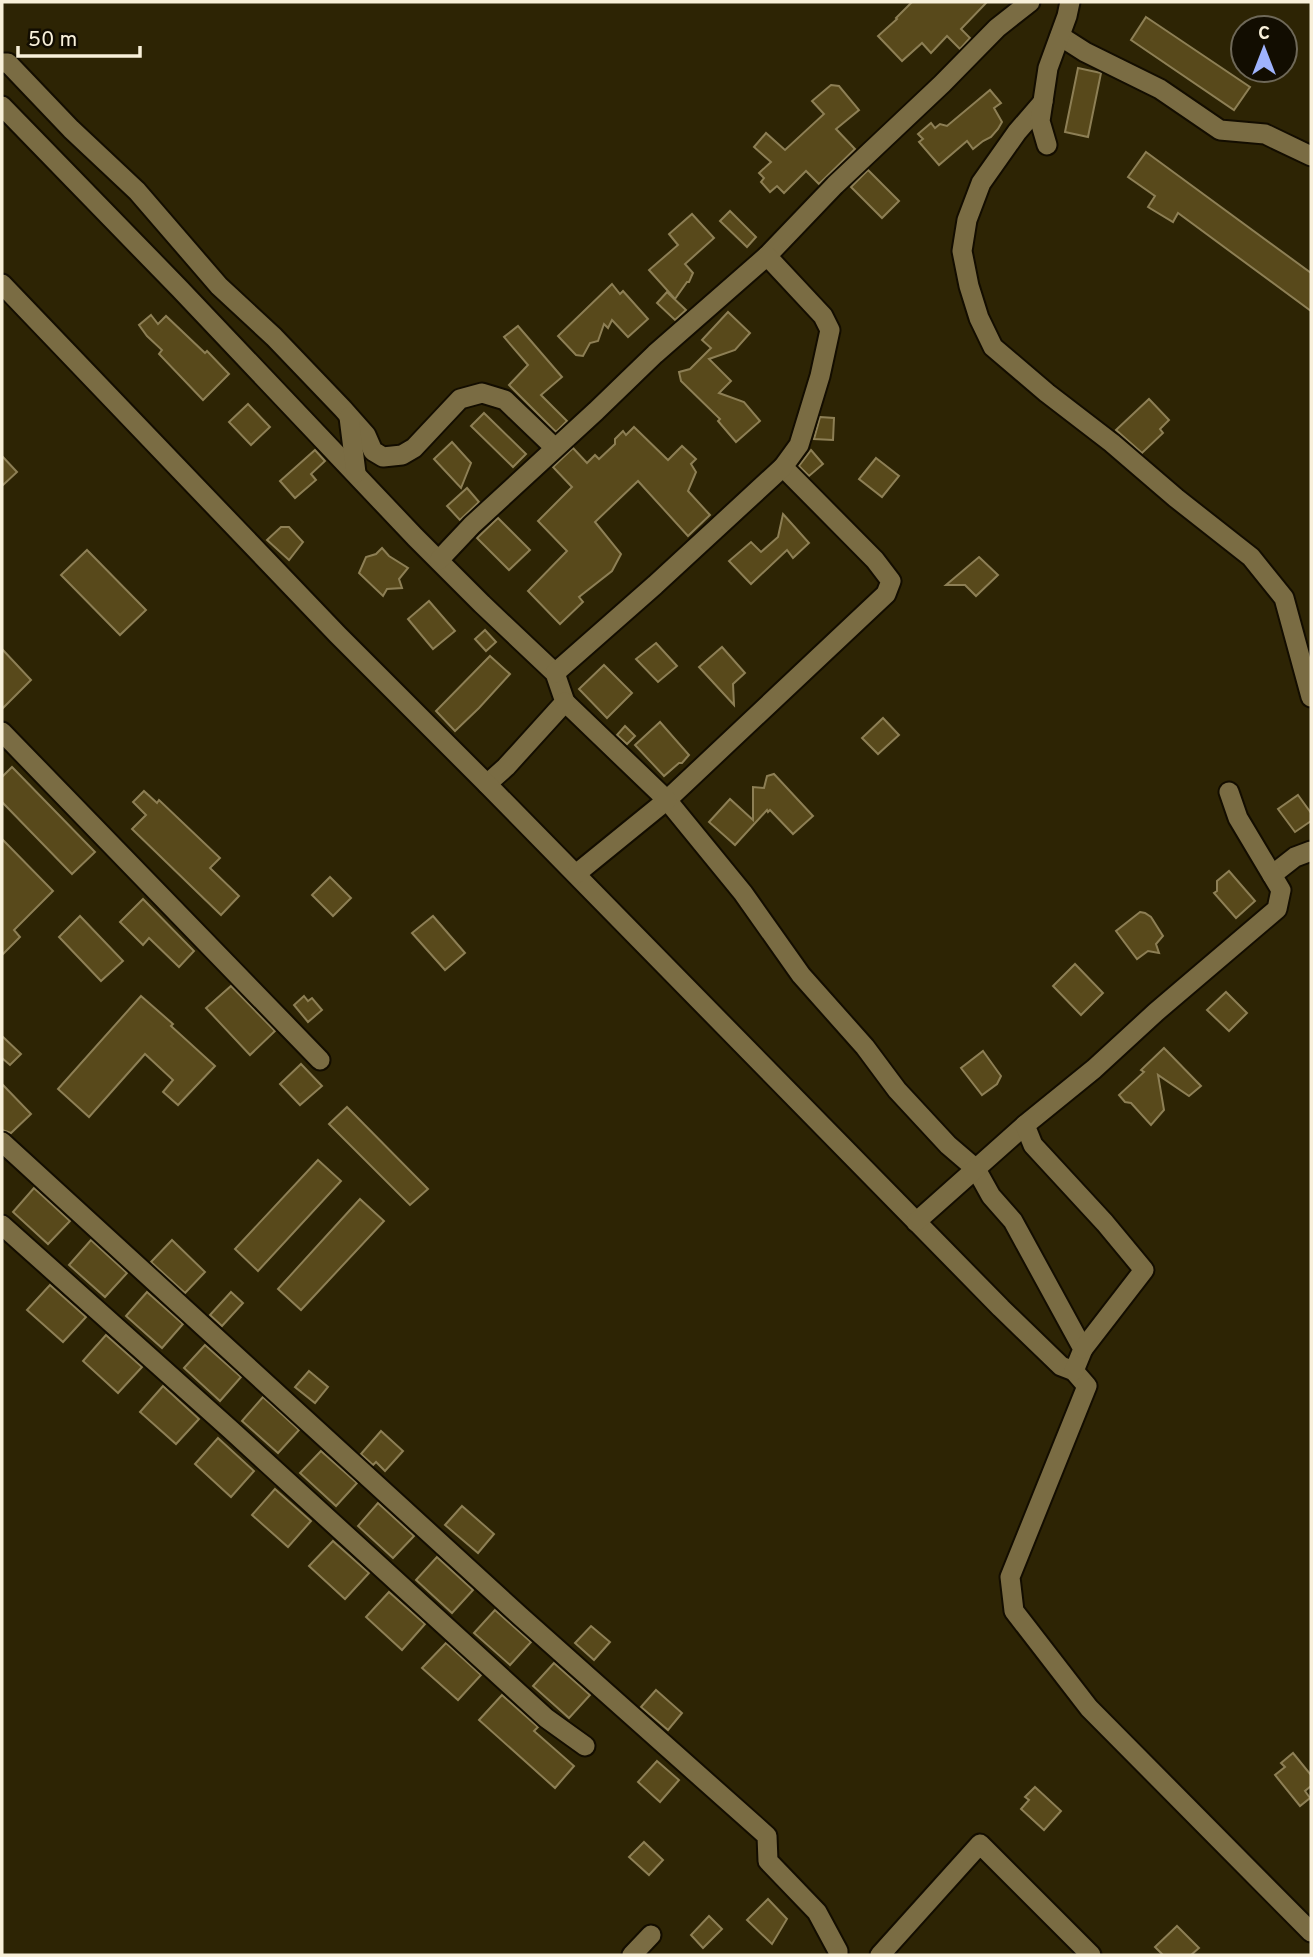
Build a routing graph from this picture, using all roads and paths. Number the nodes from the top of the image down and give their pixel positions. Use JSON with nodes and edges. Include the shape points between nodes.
{"nodes":[{"id":1,"x":1030,"y":2,"type":"edge"},
{"id":2,"x":1070,"y":2,"type":"edge"},
{"id":3,"x":1060,"y":36,"type":"junction"},
{"id":4,"x":2,"y":62,"type":"edge"},
{"id":5,"x":1043,"y":102,"type":"junction"},
{"id":6,"x":2,"y":106,"type":"edge"},
{"id":7,"x":1047,"y":145,"type":"dead end"},
{"id":8,"x":1311,"y":156,"type":"edge"},
{"id":9,"x":767,"y":256,"type":"junction"},
{"id":10,"x":2,"y":284,"type":"edge"},
{"id":11,"x":185,"y":294,"type":"junction"},
{"id":12,"x":238,"y":304,"type":"junction"},
{"id":13,"x":349,"y":417,"type":"junction"},
{"id":14,"x":555,"y":448,"type":"junction"},
{"id":15,"x":783,"y":467,"type":"junction"},
{"id":16,"x":356,"y":473,"type":"junction"},
{"id":17,"x":439,"y":560,"type":"junction"},
{"id":18,"x":555,"y":673,"type":"junction"},
{"id":19,"x":1311,"y":697,"type":"edge"},
{"id":20,"x":565,"y":702,"type":"junction"},
{"id":21,"x":2,"y":733,"type":"edge"},
{"id":22,"x":487,"y":784,"type":"junction"},
{"id":23,"x":1229,"y":792,"type":"dead end"},
{"id":24,"x":667,"y":800,"type":"junction"},
{"id":25,"x":1311,"y":851,"type":"edge"},
{"id":26,"x":576,"y":874,"type":"junction"},
{"id":27,"x":1272,"y":876,"type":"junction"},
{"id":28,"x":320,"y":1060,"type":"dead end"},
{"id":29,"x":1025,"y":1125,"type":"junction"},
{"id":30,"x":2,"y":1142,"type":"edge"},
{"id":31,"x":976,"y":1169,"type":"junction"},
{"id":32,"x":916,"y":1222,"type":"junction"},
{"id":33,"x":2,"y":1225,"type":"edge"},
{"id":34,"x":1083,"y":1349,"type":"junction"},
{"id":35,"x":1074,"y":1371,"type":"junction"},
{"id":36,"x":585,"y":1746,"type":"dead end"},
{"id":37,"x":1311,"y":1932,"type":"edge"},
{"id":38,"x":650,"y":1935,"type":"dead end"},
{"id":39,"x":632,"y":1955,"type":"edge"},
{"id":40,"x":838,"y":1955,"type":"edge"},
{"id":41,"x":880,"y":1955,"type":"edge"},
{"id":42,"x":1091,"y":1955,"type":"edge"}],
"edges":[{"from":1,"to":9,"type":"street","via":[[997,28],[835,184]]},
{"from":2,"to":3,"type":"street"},
{"from":3,"to":5,"type":"street","via":[[1048,68]]},
{"from":3,"to":8,"type":"street","via":[[1160,89],[1220,130],[1265,134]]},
{"from":4,"to":12,"type":"street","via":[[137,191]]},
{"from":5,"to":7,"type":"street","via":[[1040,121]]},
{"from":5,"to":19,"type":"street","via":[[981,183],[967,220],[962,251],[979,318],[993,347],[1251,557],[1284,598]]},
{"from":6,"to":11,"type":"street"},
{"from":9,"to":14,"type":"street"},
{"from":9,"to":15,"type":"street","via":[[823,316],[830,330],[799,445]]},
{"from":10,"to":22,"type":"street"},
{"from":11,"to":12,"type":"street"},
{"from":11,"to":16,"type":"street"},
{"from":12,"to":13,"type":"street"},
{"from":13,"to":14,"type":"street","via":[[366,435],[373,451],[383,457],[402,455],[460,399],[482,393],[505,400]]},
{"from":13,"to":16,"type":"street"},
{"from":14,"to":17,"type":"street"},
{"from":15,"to":18,"type":"street"},
{"from":15,"to":24,"type":"street","via":[[891,581],[886,594]]},
{"from":16,"to":17,"type":"street"},
{"from":17,"to":18,"type":"street"},
{"from":18,"to":20,"type":"street"},
{"from":20,"to":22,"type":"street"},
{"from":20,"to":24,"type":"street"},
{"from":21,"to":28,"type":"street"},
{"from":22,"to":26,"type":"street"},
{"from":23,"to":27,"type":"street","via":[[1238,818]]},
{"from":24,"to":26,"type":"street"},
{"from":24,"to":31,"type":"street","via":[[743,892],[801,975],[897,1090],[947,1145]]},
{"from":25,"to":27,"type":"street"},
{"from":26,"to":32,"type":"street"},
{"from":27,"to":29,"type":"street","via":[[1281,890],[1277,909]]},
{"from":29,"to":31,"type":"street"},
{"from":29,"to":34,"type":"street","via":[[1033,1145],[1144,1270]]},
{"from":30,"to":40,"type":"street","via":[[767,1836],[768,1861],[817,1912]]},
{"from":31,"to":32,"type":"street"},
{"from":31,"to":34,"type":"street","via":[[991,1196],[1013,1220]]},
{"from":32,"to":35,"type":"street","via":[[1061,1366]]},
{"from":33,"to":36,"type":"street","via":[[546,1718]]},
{"from":34,"to":35,"type":"street"},
{"from":35,"to":37,"type":"street","via":[[1087,1386],[1010,1577],[1014,1611],[1089,1707]]},
{"from":38,"to":39,"type":"street"},
{"from":41,"to":42,"type":"street","via":[[980,1844]]}]}
